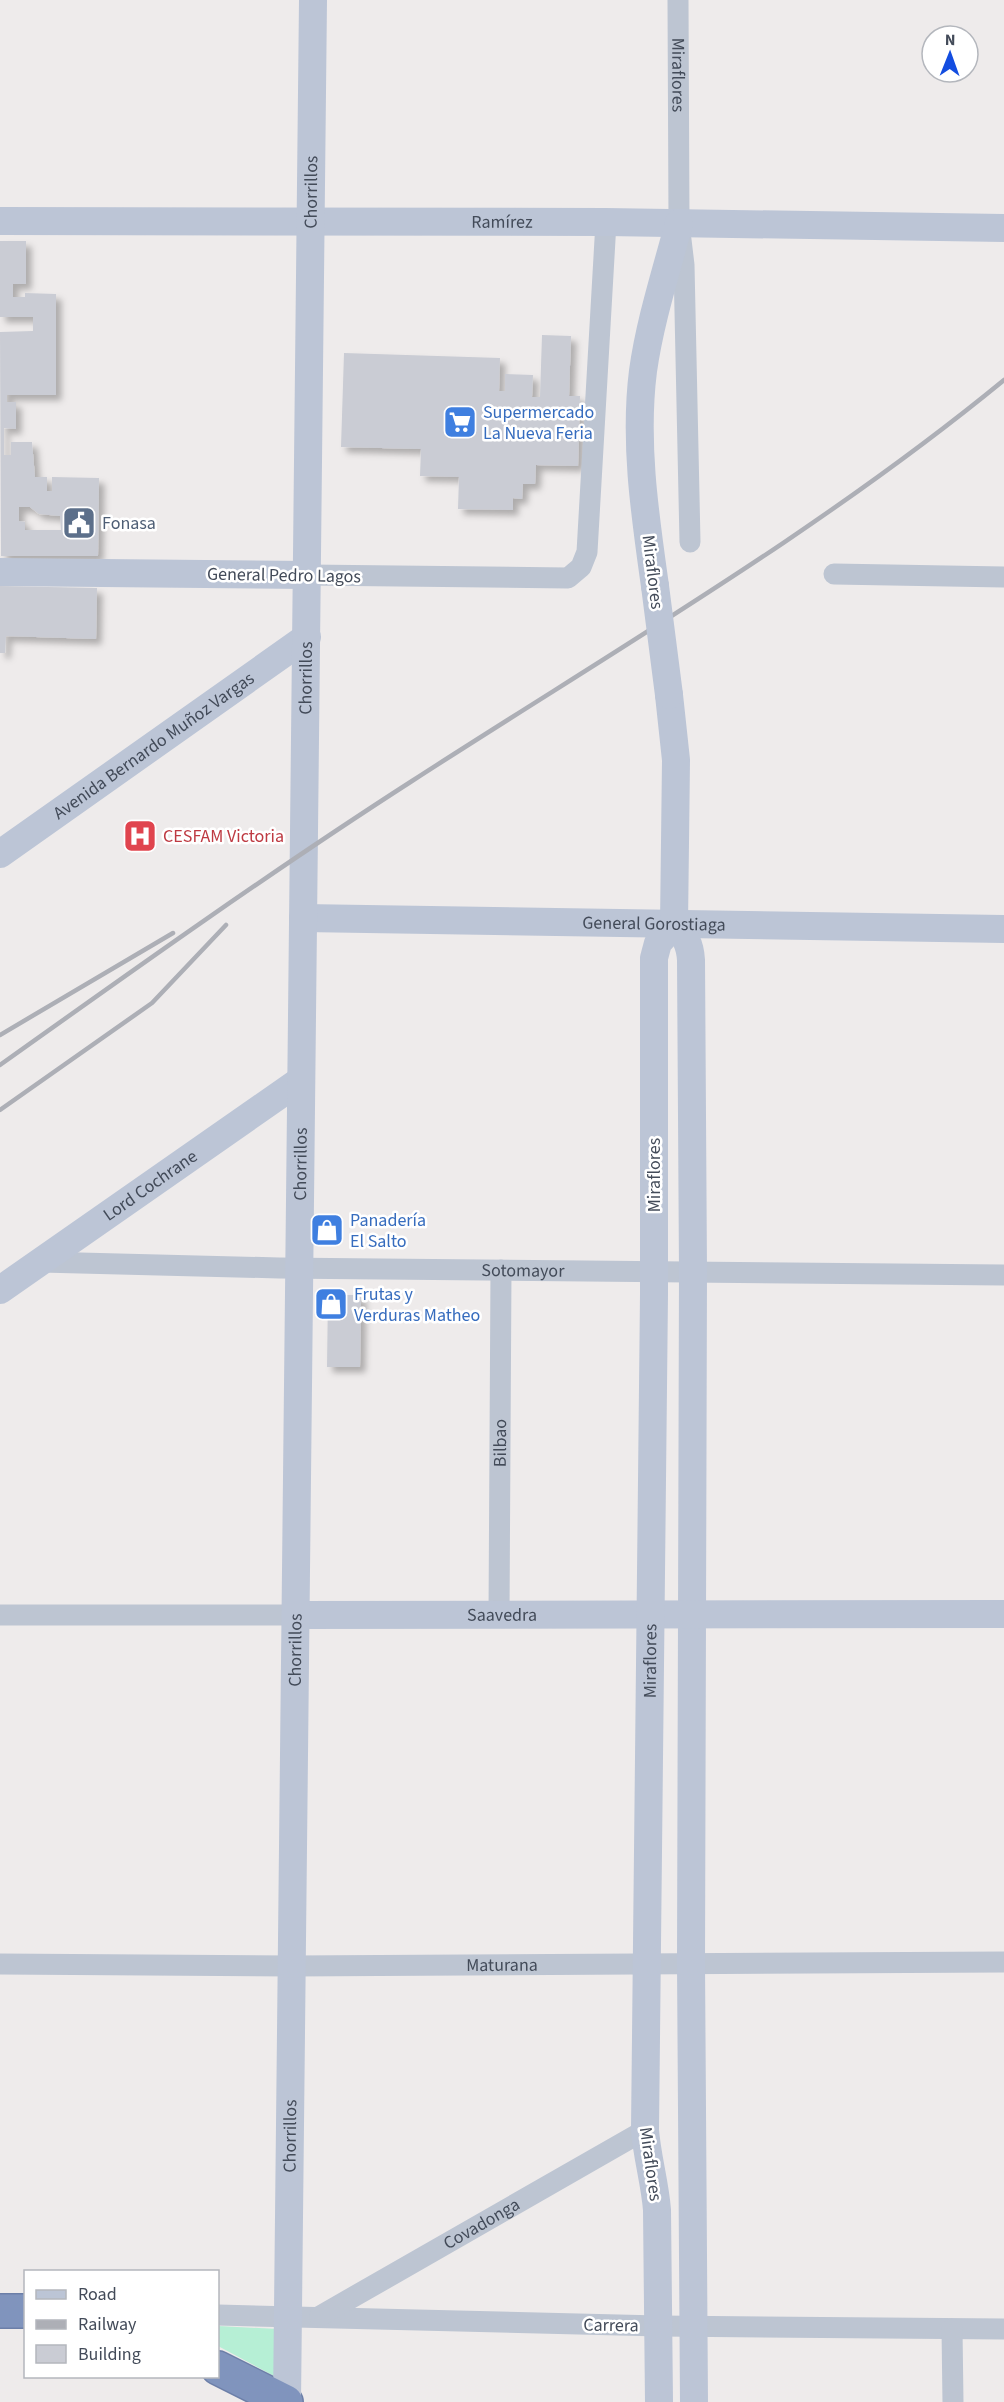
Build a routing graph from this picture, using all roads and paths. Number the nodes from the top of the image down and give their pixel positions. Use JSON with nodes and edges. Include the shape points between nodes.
{"nodes":[{"id":1,"x":313,"y":0,"type":"edge"},
{"id":2,"x":678,"y":0,"type":"edge"},
{"id":3,"x":0,"y":221,"type":"edge"},
{"id":4,"x":312,"y":221,"type":"junction"},
{"id":5,"x":606,"y":222,"type":"junction"},
{"id":6,"x":679,"y":223,"type":"junction"},
{"id":7,"x":1004,"y":228,"type":"edge"},
{"id":8,"x":690,"y":542,"type":"dead end"},
{"id":9,"x":0,"y":572,"type":"edge"},
{"id":10,"x":308,"y":574,"type":"junction"},
{"id":11,"x":834,"y":574,"type":"dead end"},
{"id":12,"x":1004,"y":577,"type":"edge"},
{"id":13,"x":307,"y":637,"type":"junction"},
{"id":14,"x":0,"y":854,"type":"edge"},
{"id":15,"x":303,"y":918,"type":"junction"},
{"id":16,"x":674,"y":925,"type":"junction"},
{"id":17,"x":1004,"y":929,"type":"edge"},
{"id":18,"x":301,"y":1080,"type":"junction"},
{"id":19,"x":41,"y":1262,"type":"junction"},
{"id":20,"x":299,"y":1268,"type":"junction"},
{"id":21,"x":501,"y":1270,"type":"junction"},
{"id":22,"x":654,"y":1272,"type":"junction"},
{"id":23,"x":693,"y":1272,"type":"junction"},
{"id":24,"x":1004,"y":1275,"type":"edge"},
{"id":25,"x":0,"y":1290,"type":"edge"},
{"id":26,"x":651,"y":1614,"type":"junction"},
{"id":27,"x":693,"y":1614,"type":"junction"},
{"id":28,"x":1004,"y":1614,"type":"edge"},
{"id":29,"x":0,"y":1615,"type":"edge"},
{"id":30,"x":296,"y":1615,"type":"junction"},
{"id":31,"x":499,"y":1615,"type":"junction"},
{"id":32,"x":1004,"y":1962,"type":"edge"},
{"id":33,"x":0,"y":1964,"type":"edge"},
{"id":34,"x":646,"y":1964,"type":"junction"},
{"id":35,"x":691,"y":1964,"type":"junction"},
{"id":36,"x":292,"y":1966,"type":"junction"},
{"id":37,"x":645,"y":2130,"type":"junction"},
{"id":38,"x":0,"y":2311,"type":"edge"},
{"id":39,"x":24,"y":2311,"type":"edge"},
{"id":40,"x":219,"y":2315,"type":"edge"},
{"id":41,"x":289,"y":2317,"type":"junction"},
{"id":42,"x":318,"y":2318,"type":"junction"},
{"id":43,"x":659,"y":2326,"type":"junction"},
{"id":44,"x":694,"y":2327,"type":"junction"},
{"id":45,"x":952,"y":2329,"type":"junction"},
{"id":46,"x":1004,"y":2329,"type":"edge"},
{"id":47,"x":219,"y":2368,"type":"edge"},
{"id":48,"x":286,"y":2402,"type":"edge"},
{"id":49,"x":659,"y":2402,"type":"edge"},
{"id":50,"x":694,"y":2402,"type":"edge"},
{"id":51,"x":954,"y":2402,"type":"edge"}],
"edges":[{"from":1,"to":4,"type":"main road","name":"Chorrillos"},
{"from":2,"to":6,"type":"street","name":"Miraflores"},
{"from":3,"to":4,"type":"main road","name":"Ramírez"},
{"from":4,"to":5,"type":"main road","name":"Ramírez"},
{"from":4,"to":10,"type":"main road","name":"Chorrillos"},
{"from":5,"to":6,"type":"main road","name":"Ramírez"},
{"from":5,"to":10,"type":"street","name":"General Pedro Lagos","via":[[587,552],[580,567],[568,578]]},
{"from":6,"to":7,"type":"main road","name":"Ramírez"},
{"from":6,"to":8,"type":"street","name":"Miraflores","via":[[684,265]]},
{"from":6,"to":16,"type":"main road","name":"Miraflores","bridge":true,"via":[[650,332],[641,400],[642,474],[676,760]]},
{"from":9,"to":10,"type":"main road","name":"General Pedro Lagos"},
{"from":10,"to":13,"type":"main road","name":"Chorrillos"},
{"from":11,"to":12,"type":"street"},
{"from":13,"to":14,"type":"main road","name":"Avenida Bernardo Muñoz Vargas"},
{"from":13,"to":15,"type":"main road","name":"Chorrillos"},
{"from":15,"to":16,"type":"main road","name":"General Gorostiaga"},
{"from":15,"to":18,"type":"main road","name":"Chorrillos"},
{"from":16,"to":17,"type":"main road","name":"General Gorostiaga"},
{"from":16,"to":22,"type":"main road","name":"Miraflores","via":[[657,943],[654,958]]},
{"from":16,"to":23,"type":"main road","name":"Miraflores","via":[[688,943],[691,960]]},
{"from":18,"to":19,"type":"main road","name":"Lord Cochrane"},
{"from":18,"to":20,"type":"main road","name":"Chorrillos"},
{"from":19,"to":20,"type":"street","name":"Sotomayor"},
{"from":19,"to":25,"type":"main road","name":"Lord Cochrane"},
{"from":20,"to":21,"type":"street","name":"Sotomayor"},
{"from":20,"to":30,"type":"main road","name":"Chorrillos"},
{"from":21,"to":22,"type":"street","name":"Sotomayor"},
{"from":21,"to":31,"type":"street","name":"Bilbao"},
{"from":22,"to":23,"type":"street","name":"Sotomayor"},
{"from":22,"to":26,"type":"main road","name":"Miraflores"},
{"from":23,"to":24,"type":"street","name":"Sotomayor"},
{"from":23,"to":27,"type":"main road","name":"Miraflores"},
{"from":26,"to":27,"type":"main road","name":"Saavedra"},
{"from":26,"to":31,"type":"main road","name":"Saavedra"},
{"from":26,"to":34,"type":"main road","name":"Miraflores"},
{"from":27,"to":28,"type":"main road","name":"Saavedra"},
{"from":27,"to":35,"type":"main road","name":"Miraflores"},
{"from":29,"to":30,"type":"street","name":"Saavedra"},
{"from":30,"to":31,"type":"main road","name":"Saavedra"},
{"from":30,"to":36,"type":"main road","name":"Chorrillos"},
{"from":32,"to":35,"type":"street","name":"Maturana"},
{"from":33,"to":36,"type":"street","name":"Maturana"},
{"from":34,"to":35,"type":"street","name":"Maturana"},
{"from":34,"to":36,"type":"street","name":"Maturana"},
{"from":34,"to":37,"type":"main road","name":"Miraflores"},
{"from":35,"to":44,"type":"main road","name":"Miraflores"},
{"from":36,"to":41,"type":"main road","name":"Chorrillos"},
{"from":37,"to":42,"type":"street","name":"Covadonga"},
{"from":37,"to":43,"type":"main road","name":"Miraflores","via":[[657,2210]]},
{"from":38,"to":39,"type":"highway"},
{"from":40,"to":41,"type":"street","name":"Carrera"},
{"from":41,"to":42,"type":"street","name":"Carrera"},
{"from":41,"to":48,"type":"main road","name":"Chorrillos"},
{"from":42,"to":43,"type":"street","name":"Carrera"},
{"from":43,"to":44,"type":"street","name":"Carrera"},
{"from":43,"to":49,"type":"main road","name":"Miraflores"},
{"from":44,"to":45,"type":"street","name":"Carrera"},
{"from":44,"to":50,"type":"main road","name":"Miraflores"},
{"from":45,"to":46,"type":"street","name":"Carrera"},
{"from":45,"to":51,"type":"street"},
{"from":47,"to":48,"type":"highway"}]}
